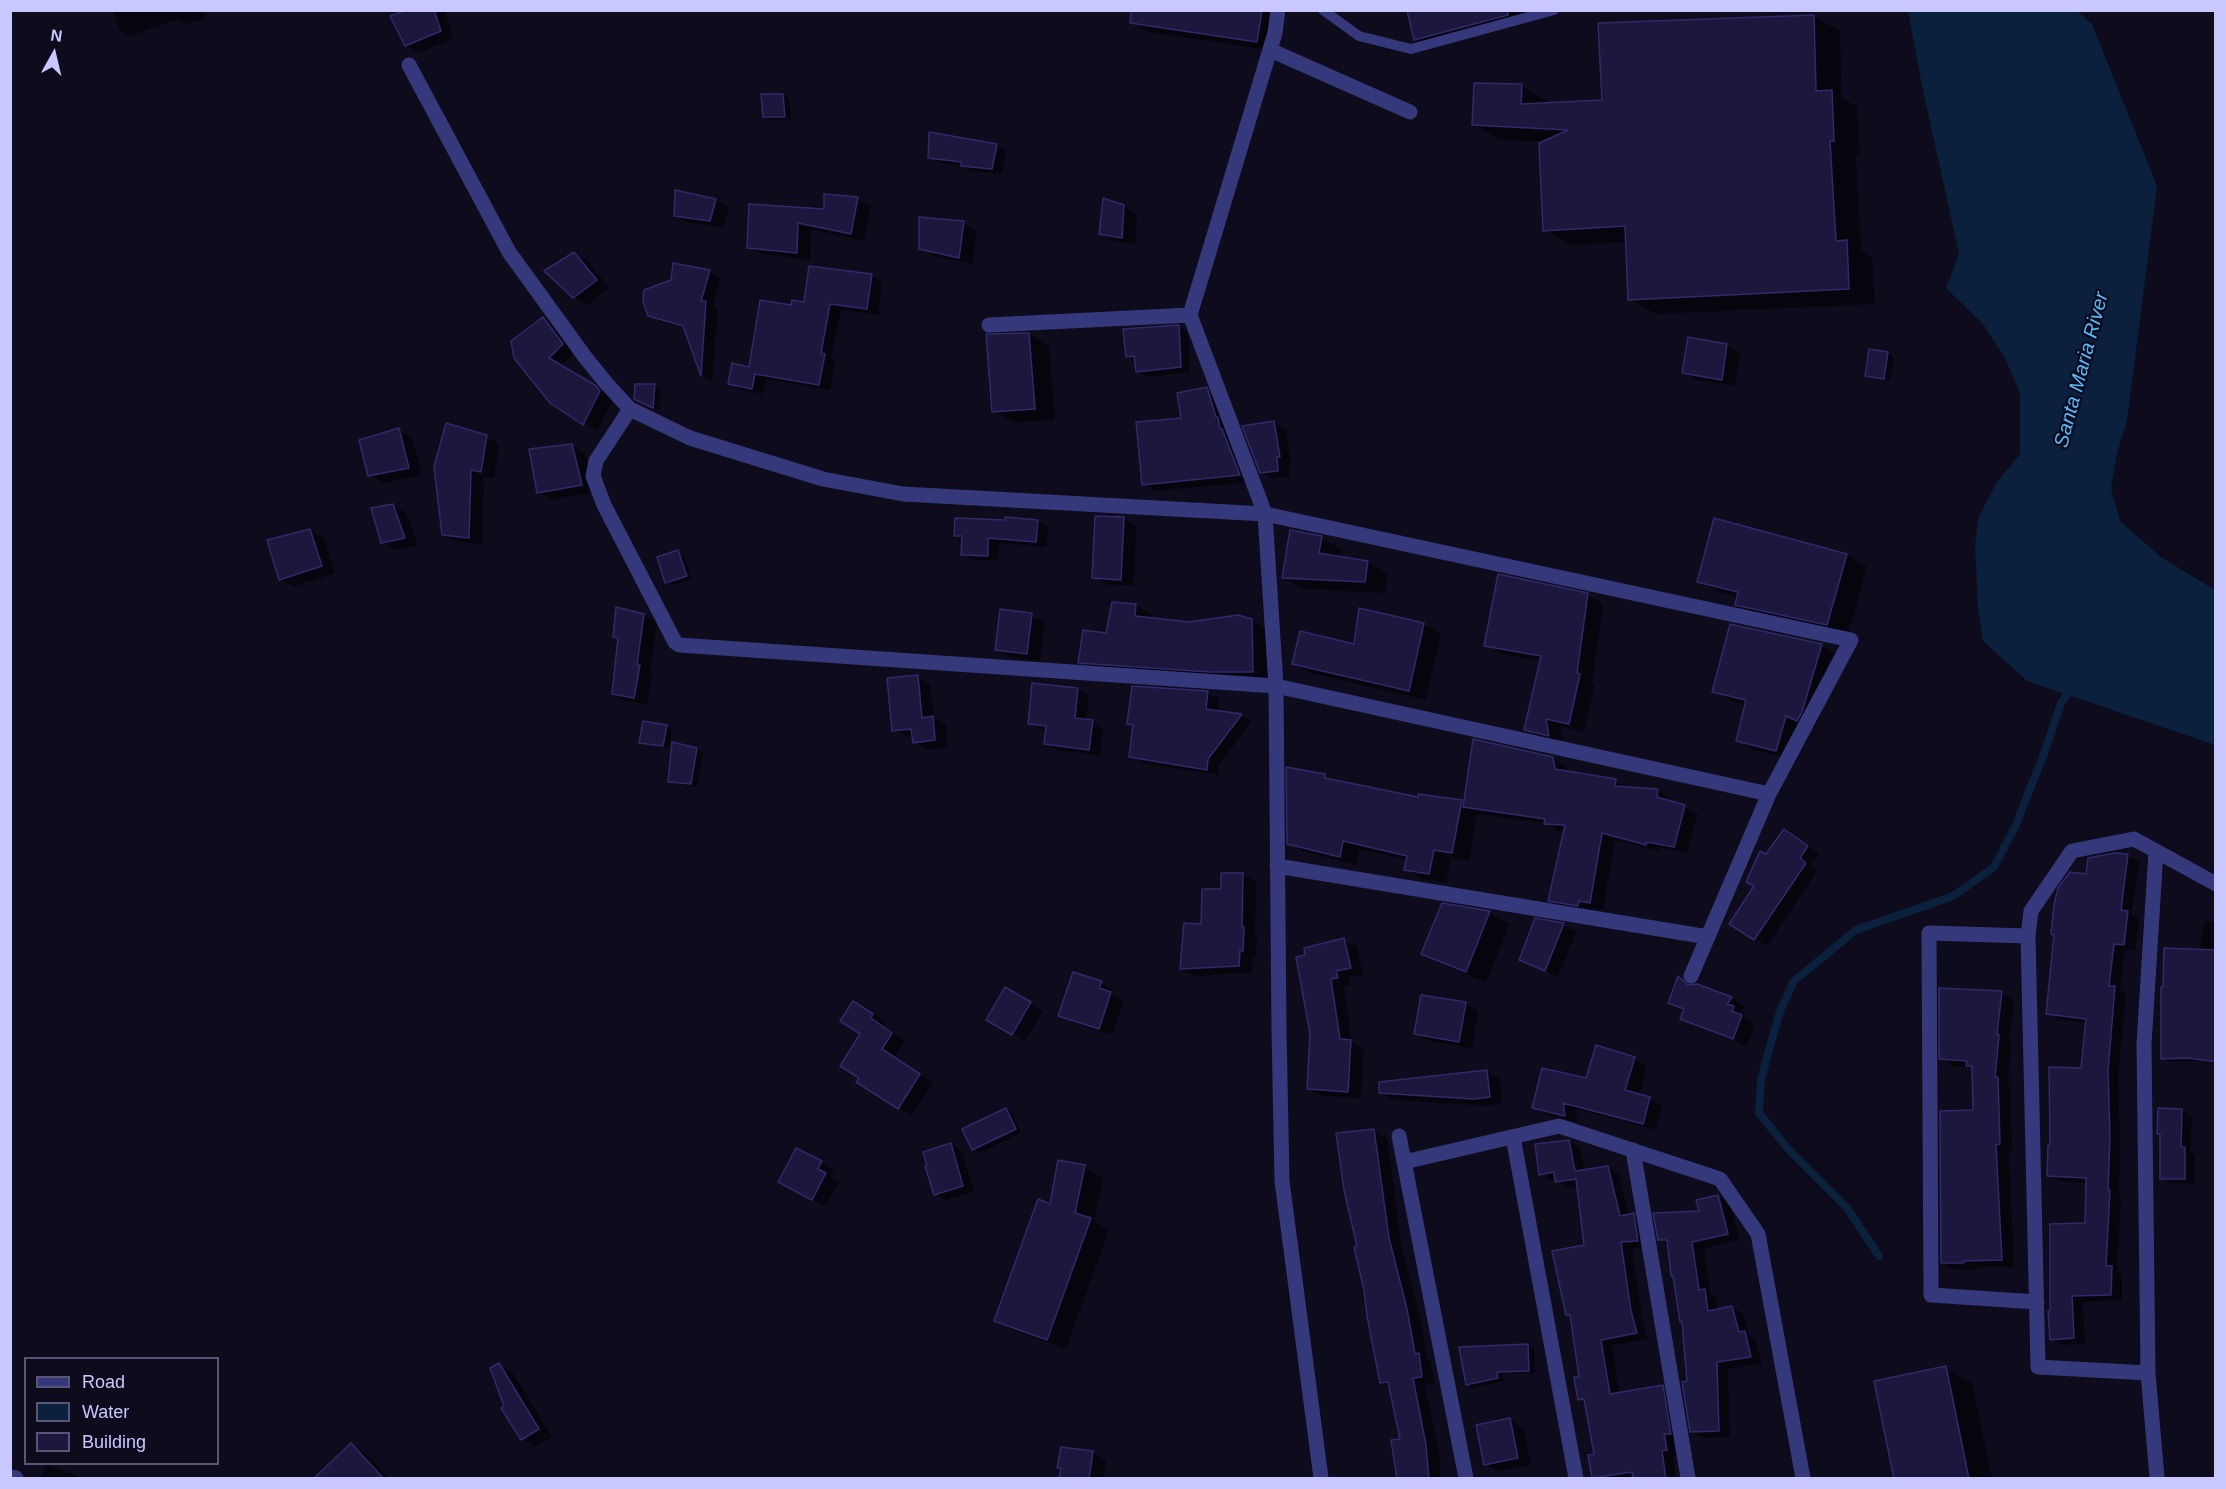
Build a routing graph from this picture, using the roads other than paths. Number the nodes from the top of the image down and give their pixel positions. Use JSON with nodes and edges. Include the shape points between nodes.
{"nodes":[{"id":1,"x":1278,"y":10,"type":"edge"},
{"id":2,"x":1323,"y":10,"type":"edge"},
{"id":3,"x":1554,"y":10,"type":"edge"},
{"id":4,"x":1270,"y":50,"type":"junction"},
{"id":5,"x":409,"y":65,"type":"dead end"},
{"id":6,"x":1410,"y":112,"type":"dead end"},
{"id":7,"x":1191,"y":315,"type":"junction"},
{"id":8,"x":989,"y":325,"type":"dead end"},
{"id":9,"x":630,"y":409,"type":"junction"},
{"id":10,"x":1264,"y":514,"type":"junction"},
{"id":11,"x":1276,"y":686,"type":"junction"},
{"id":12,"x":1769,"y":794,"type":"junction"},
{"id":13,"x":2156,"y":851,"type":"junction"},
{"id":14,"x":1277,"y":866,"type":"junction"},
{"id":15,"x":2216,"y":884,"type":"edge"},
{"id":16,"x":2028,"y":936,"type":"junction"},
{"id":17,"x":1708,"y":937,"type":"junction"},
{"id":18,"x":1691,"y":976,"type":"dead end"},
{"id":19,"x":1399,"y":1136,"type":"dead end"},
{"id":20,"x":1513,"y":1137,"type":"junction"},
{"id":21,"x":1633,"y":1150,"type":"junction"},
{"id":22,"x":1404,"y":1162,"type":"junction"},
{"id":23,"x":2037,"y":1302,"type":"junction"},
{"id":24,"x":2148,"y":1373,"type":"junction"},
{"id":25,"x":10,"y":1477,"type":"edge"},
{"id":26,"x":16,"y":1479,"type":"edge"},
{"id":27,"x":1321,"y":1479,"type":"edge"},
{"id":28,"x":1466,"y":1479,"type":"edge"},
{"id":29,"x":1576,"y":1479,"type":"edge"},
{"id":30,"x":1688,"y":1479,"type":"edge"},
{"id":31,"x":1803,"y":1479,"type":"edge"},
{"id":32,"x":2157,"y":1479,"type":"edge"}],
"edges":[{"from":1,"to":4,"type":"street"},
{"from":2,"to":3,"type":"lane","via":[[1359,36],[1411,49]]},
{"from":4,"to":6,"type":"street"},
{"from":4,"to":7,"type":"street"},
{"from":5,"to":9,"type":"street","via":[[509,252],[585,357]]},
{"from":7,"to":8,"type":"street"},
{"from":7,"to":10,"type":"street"},
{"from":9,"to":10,"type":"street","via":[[690,438],[823,479],[903,494]]},
{"from":9,"to":11,"type":"street","via":[[596,460],[593,476],[604,505],[679,645]]},
{"from":10,"to":11,"type":"street"},
{"from":10,"to":12,"type":"street","via":[[1851,640]]},
{"from":11,"to":12,"type":"street"},
{"from":11,"to":14,"type":"street"},
{"from":12,"to":17,"type":"street"},
{"from":13,"to":15,"type":"street"},
{"from":13,"to":16,"type":"street","via":[[2134,839],[2072,851],[2031,911]]},
{"from":13,"to":24,"type":"street","via":[[2144,1044]]},
{"from":14,"to":17,"type":"street"},
{"from":14,"to":27,"type":"street","via":[[1282,1181]]},
{"from":16,"to":23,"type":"street"},
{"from":16,"to":23,"type":"street","via":[[1929,933],[1931,1295]]},
{"from":17,"to":18,"type":"street"},
{"from":19,"to":22,"type":"street"},
{"from":20,"to":21,"type":"street","via":[[1559,1126]]},
{"from":20,"to":22,"type":"street"},
{"from":20,"to":29,"type":"street"},
{"from":21,"to":30,"type":"street"},
{"from":21,"to":31,"type":"street","via":[[1720,1179],[1758,1234]]},
{"from":22,"to":28,"type":"street"},
{"from":23,"to":24,"type":"street","via":[[2038,1367]]},
{"from":24,"to":32,"type":"street"},
{"from":25,"to":26,"type":"street"}]}
